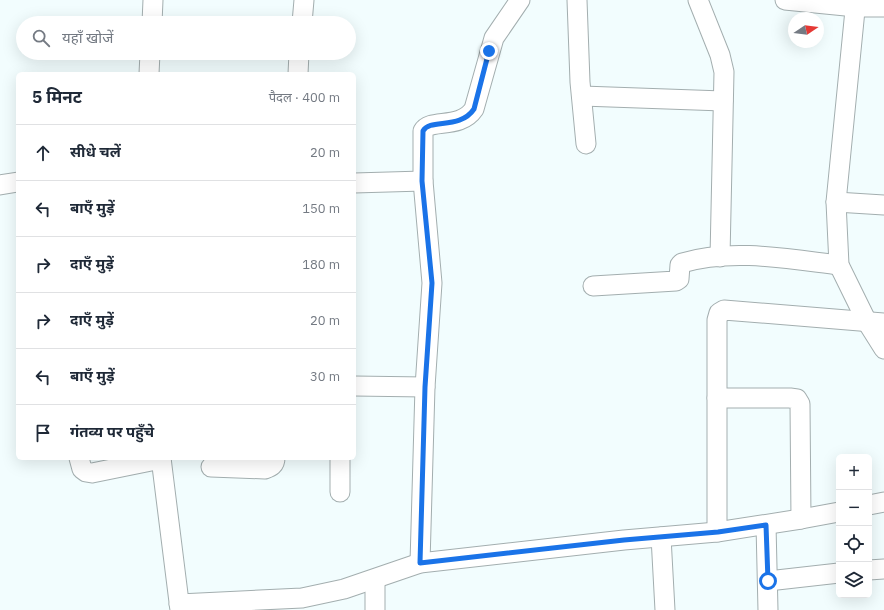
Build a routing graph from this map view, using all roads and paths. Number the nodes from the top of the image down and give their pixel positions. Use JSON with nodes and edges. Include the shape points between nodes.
{"nodes":[{"id":1,"x":153,"y":0,"type":"edge"},
{"id":2,"x":304,"y":0,"type":"edge"},
{"id":3,"x":520,"y":0,"type":"edge"},
{"id":4,"x":577,"y":0,"type":"edge"},
{"id":5,"x":698,"y":0,"type":"edge"},
{"id":6,"x":785,"y":0,"type":"edge"},
{"id":7,"x":856,"y":3,"type":"edge"},
{"id":8,"x":884,"y":7,"type":"edge"},
{"id":9,"x":152,"y":16,"type":"edge"},
{"id":10,"x":303,"y":16,"type":"edge"},
{"id":11,"x":150,"y":60,"type":"edge"},
{"id":12,"x":299,"y":60,"type":"edge"},
{"id":13,"x":149,"y":72,"type":"edge"},
{"id":14,"x":298,"y":72,"type":"edge"},
{"id":15,"x":582,"y":96,"type":"junction"},
{"id":16,"x":723,"y":101,"type":"junction"},
{"id":17,"x":586,"y":144,"type":"dead end"},
{"id":18,"x":422,"y":181,"type":"junction"},
{"id":19,"x":16,"y":182,"type":"edge"},
{"id":20,"x":356,"y":183,"type":"edge"},
{"id":21,"x":0,"y":185,"type":"edge"},
{"id":22,"x":836,"y":202,"type":"junction"},
{"id":23,"x":884,"y":205,"type":"edge"},
{"id":24,"x":720,"y":257,"type":"junction"},
{"id":25,"x":839,"y":265,"type":"junction"},
{"id":26,"x":593,"y":286,"type":"dead end"},
{"id":27,"x":876,"y":322,"type":"edge"},
{"id":28,"x":884,"y":349,"type":"edge"},
{"id":29,"x":356,"y":386,"type":"edge"},
{"id":30,"x":425,"y":387,"type":"junction"},
{"id":31,"x":717,"y":398,"type":"junction"},
{"id":32,"x":80,"y":460,"type":"edge"},
{"id":33,"x":156,"y":460,"type":"edge"},
{"id":34,"x":161,"y":460,"type":"edge"},
{"id":35,"x":275,"y":460,"type":"edge"},
{"id":36,"x":340,"y":460,"type":"edge"},
{"id":37,"x":210,"y":467,"type":"dead end"},
{"id":38,"x":340,"y":492,"type":"dead end"},
{"id":39,"x":884,"y":502,"type":"edge"},
{"id":40,"x":872,"y":504,"type":"edge"},
{"id":41,"x":836,"y":513,"type":"edge"},
{"id":42,"x":801,"y":519,"type":"junction"},
{"id":43,"x":766,"y":525,"type":"junction"},
{"id":44,"x":718,"y":532,"type":"junction"},
{"id":45,"x":661,"y":537,"type":"junction"},
{"id":46,"x":420,"y":563,"type":"junction"},
{"id":47,"x":884,"y":568,"type":"edge"},
{"id":48,"x":872,"y":570,"type":"edge"},
{"id":49,"x":836,"y":573,"type":"edge"},
{"id":50,"x":375,"y":579,"type":"junction"},
{"id":51,"x":768,"y":581,"type":"junction"},
{"id":52,"x":179,"y":607,"type":"edge"},
{"id":53,"x":375,"y":610,"type":"edge"},
{"id":54,"x":665,"y":610,"type":"edge"},
{"id":55,"x":768,"y":610,"type":"edge"}],
"edges":[{"from":1,"to":9,"type":"street"},
{"from":2,"to":10,"type":"street"},
{"from":3,"to":18,"type":"street","via":[[494,38],[474,109],[470,115],[459,121],[424,128]]},
{"from":4,"to":15,"type":"street"},
{"from":5,"to":16,"type":"street","via":[[721,59],[724,72]]},
{"from":6,"to":7,"type":"street"},
{"from":7,"to":8,"type":"street"},
{"from":7,"to":22,"type":"street"},
{"from":11,"to":13,"type":"street"},
{"from":12,"to":14,"type":"street"},
{"from":15,"to":16,"type":"street"},
{"from":15,"to":17,"type":"street"},
{"from":16,"to":24,"type":"street"},
{"from":18,"to":20,"type":"street"},
{"from":18,"to":30,"type":"street","via":[[432,283]]},
{"from":19,"to":21,"type":"street"},
{"from":22,"to":23,"type":"street"},
{"from":22,"to":25,"type":"street"},
{"from":24,"to":25,"type":"street","via":[[752,255]]},
{"from":24,"to":26,"type":"street","via":[[682,263],[679,280],[676,281]]},
{"from":25,"to":27,"type":"street"},
{"from":27,"to":28,"type":"street"},
{"from":27,"to":31,"type":"street","via":[[724,310],[719,313],[717,320]]},
{"from":29,"to":30,"type":"street"},
{"from":30,"to":46,"type":"street"},
{"from":31,"to":42,"type":"street","via":[[790,398],[800,404]]},
{"from":31,"to":44,"type":"street"},
{"from":32,"to":33,"type":"street","via":[[82,469],[92,473]]},
{"from":34,"to":52,"type":"street"},
{"from":35,"to":37,"type":"street","via":[[271,467],[265,469]]},
{"from":36,"to":38,"type":"street"},
{"from":39,"to":40,"type":"street"},
{"from":41,"to":42,"type":"street"},
{"from":42,"to":43,"type":"street"},
{"from":43,"to":44,"type":"street"},
{"from":43,"to":51,"type":"street"},
{"from":44,"to":45,"type":"street"},
{"from":45,"to":46,"type":"street"},
{"from":45,"to":54,"type":"street"},
{"from":46,"to":50,"type":"street"},
{"from":47,"to":48,"type":"street"},
{"from":49,"to":51,"type":"street"},
{"from":50,"to":52,"type":"street","via":[[302,598]]},
{"from":50,"to":53,"type":"street"},
{"from":51,"to":55,"type":"street"}]}
